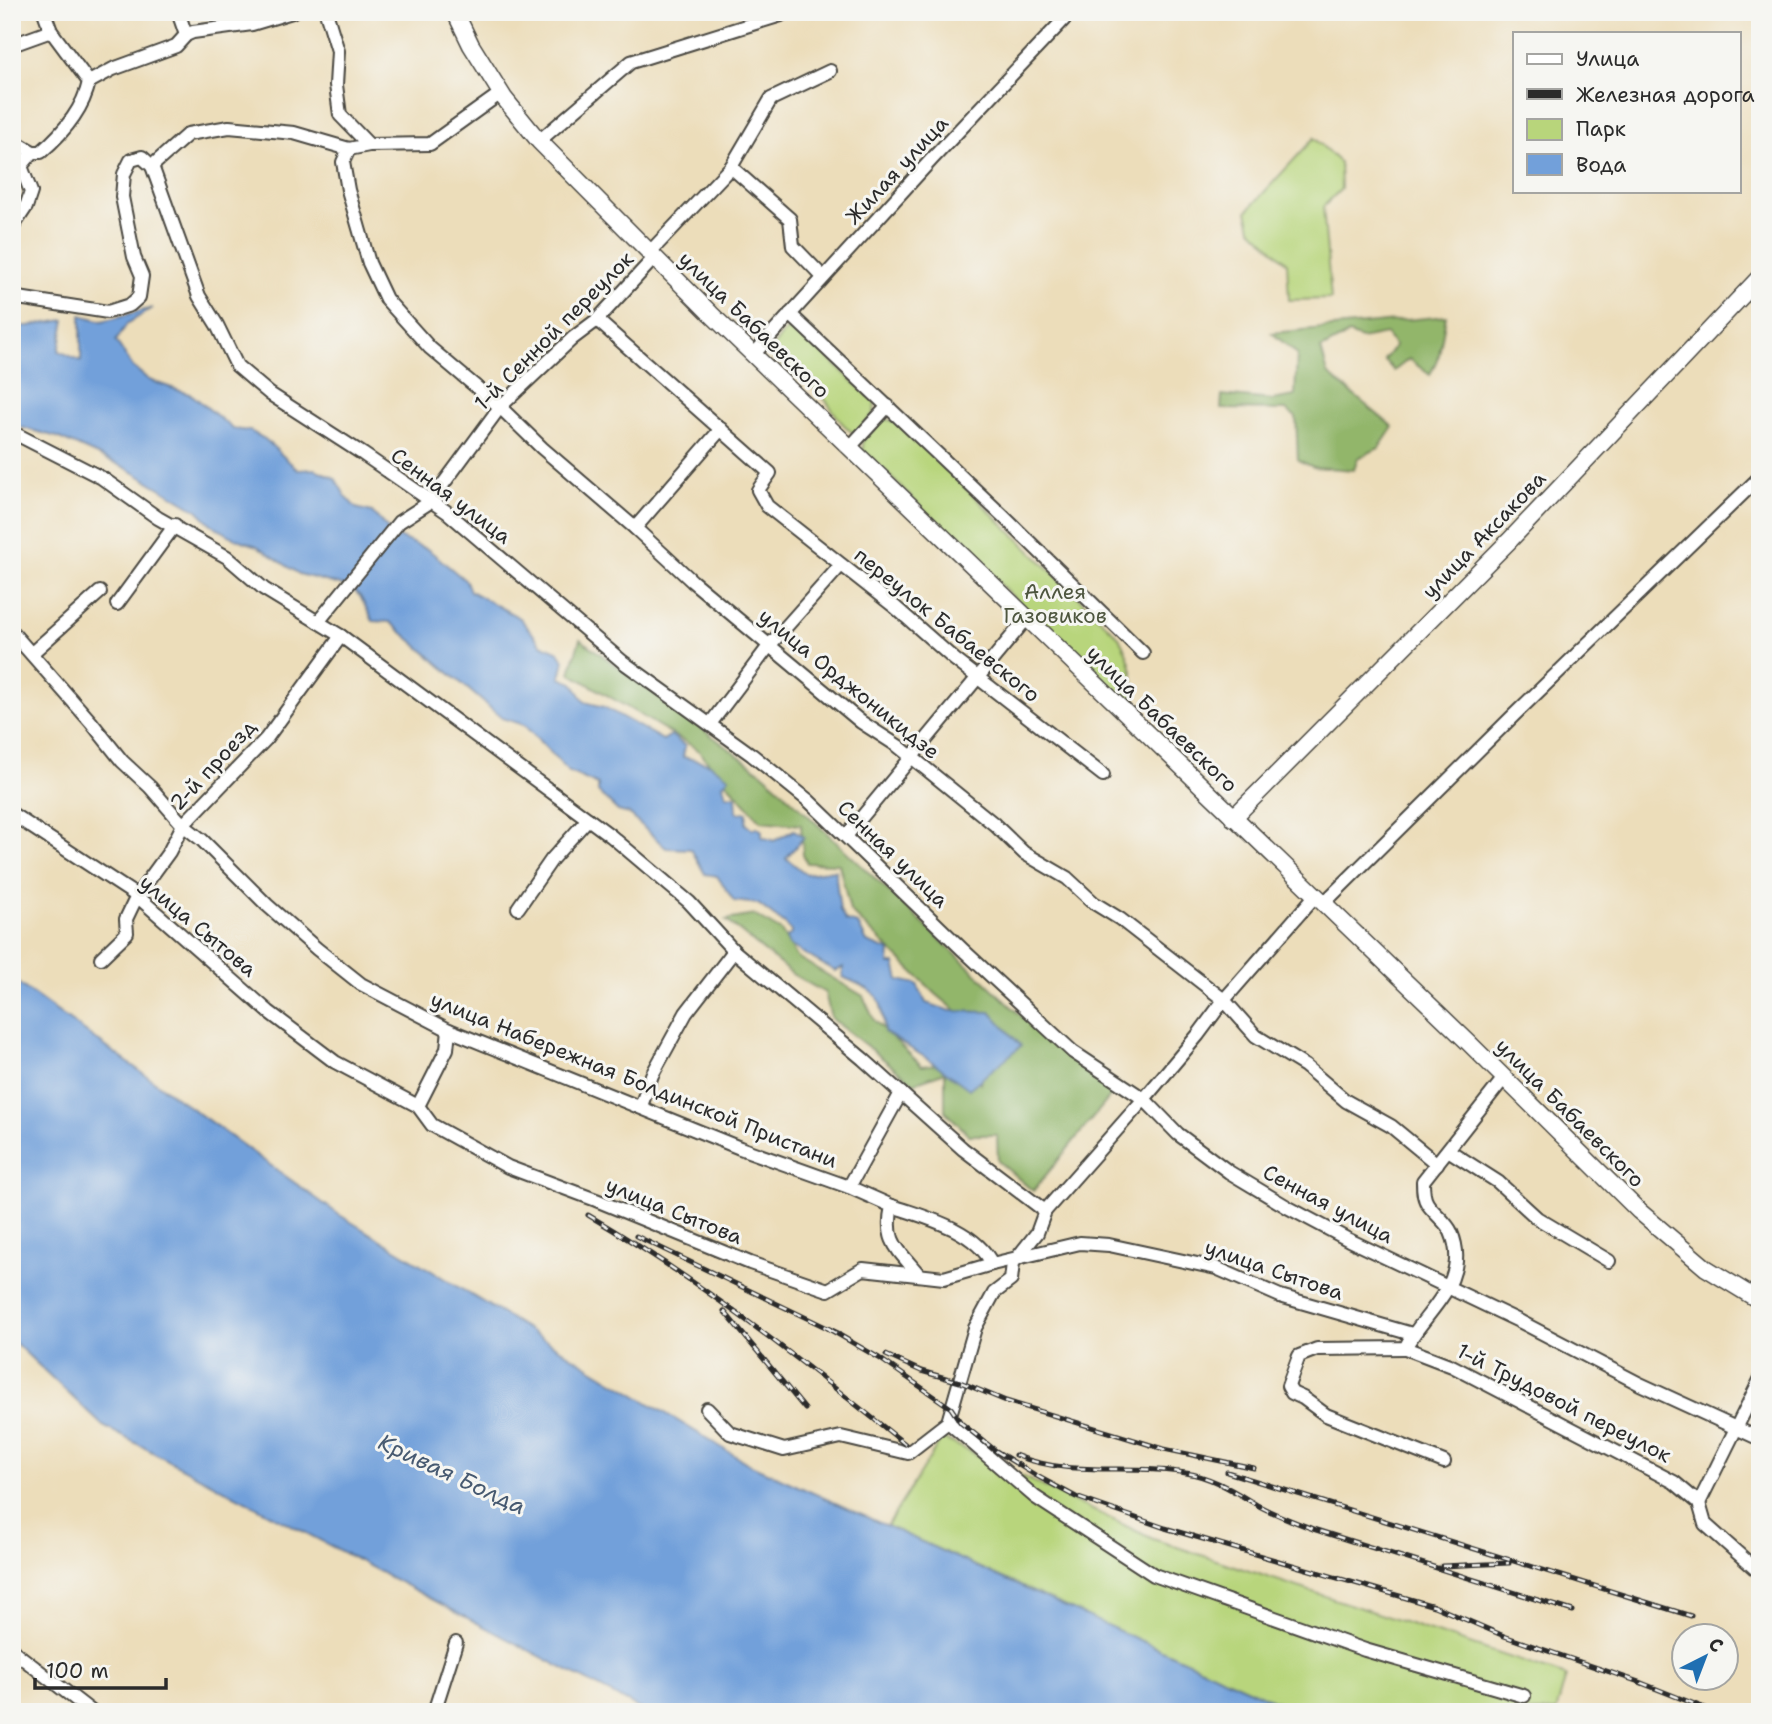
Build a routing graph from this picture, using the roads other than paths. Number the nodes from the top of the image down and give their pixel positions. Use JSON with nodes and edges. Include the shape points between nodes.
{"nodes":[{"id":1,"x":44,"y":12,"type":"edge"},
{"id":2,"x":178,"y":12,"type":"edge"},
{"id":3,"x":292,"y":12,"type":"edge"},
{"id":4,"x":326,"y":12,"type":"edge"},
{"id":5,"x":454,"y":12,"type":"edge"},
{"id":6,"x":1071,"y":12,"type":"edge"},
{"id":7,"x":781,"y":15,"type":"dead end"},
{"id":8,"x":51,"y":31,"type":"junction"},
{"id":9,"x":186,"y":35,"type":"junction"},
{"id":10,"x":12,"y":45,"type":"edge"},
{"id":11,"x":830,"y":71,"type":"dead end"},
{"id":12,"x":89,"y":82,"type":"junction"},
{"id":13,"x":501,"y":93,"type":"junction"},
{"id":14,"x":12,"y":140,"type":"edge"},
{"id":15,"x":540,"y":141,"type":"junction"},
{"id":16,"x":369,"y":145,"type":"junction"},
{"id":17,"x":349,"y":149,"type":"junction"},
{"id":18,"x":33,"y":152,"type":"junction"},
{"id":19,"x":152,"y":166,"type":"junction"},
{"id":20,"x":731,"y":167,"type":"junction"},
{"id":21,"x":12,"y":228,"type":"edge"},
{"id":22,"x":652,"y":255,"type":"junction"},
{"id":23,"x":1760,"y":276,"type":"edge"},
{"id":24,"x":823,"y":277,"type":"junction"},
{"id":25,"x":12,"y":297,"type":"edge"},
{"id":26,"x":790,"y":314,"type":"junction"},
{"id":27,"x":597,"y":320,"type":"junction"},
{"id":28,"x":753,"y":355,"type":"junction"},
{"id":29,"x":888,"y":406,"type":"junction"},
{"id":30,"x":500,"y":407,"type":"junction"},
{"id":31,"x":720,"y":429,"type":"junction"},
{"id":32,"x":12,"y":432,"type":"edge"},
{"id":33,"x":850,"y":447,"type":"junction"},
{"id":34,"x":1760,"y":477,"type":"edge"},
{"id":35,"x":430,"y":502,"type":"junction"},
{"id":36,"x":174,"y":525,"type":"junction"},
{"id":37,"x":635,"y":528,"type":"junction"},
{"id":38,"x":841,"y":565,"type":"junction"},
{"id":39,"x":100,"y":592,"type":"dead end"},
{"id":40,"x":117,"y":604,"type":"dead end"},
{"id":41,"x":1027,"y":618,"type":"junction"},
{"id":42,"x":318,"y":622,"type":"junction"},
{"id":43,"x":12,"y":632,"type":"edge"},
{"id":44,"x":341,"y":636,"type":"junction"},
{"id":45,"x":769,"y":646,"type":"junction"},
{"id":46,"x":32,"y":653,"type":"junction"},
{"id":47,"x":1143,"y":653,"type":"dead end"},
{"id":48,"x":977,"y":676,"type":"junction"},
{"id":49,"x":710,"y":724,"type":"junction"},
{"id":50,"x":912,"y":758,"type":"junction"},
{"id":51,"x":1103,"y":775,"type":"dead end"},
{"id":52,"x":12,"y":814,"type":"edge"},
{"id":53,"x":1233,"y":818,"type":"junction"},
{"id":54,"x":588,"y":819,"type":"junction"},
{"id":55,"x":183,"y":825,"type":"junction"},
{"id":56,"x":846,"y":835,"type":"junction"},
{"id":57,"x":137,"y":896,"type":"junction"},
{"id":58,"x":1319,"y":900,"type":"junction"},
{"id":59,"x":519,"y":908,"type":"dead end"},
{"id":60,"x":734,"y":951,"type":"junction"},
{"id":61,"x":102,"y":958,"type":"dead end"},
{"id":62,"x":1224,"y":1000,"type":"junction"},
{"id":63,"x":449,"y":1030,"type":"junction"},
{"id":64,"x":1504,"y":1078,"type":"junction"},
{"id":65,"x":901,"y":1093,"type":"junction"},
{"id":66,"x":1144,"y":1099,"type":"junction"},
{"id":67,"x":418,"y":1106,"type":"junction"},
{"id":68,"x":641,"y":1106,"type":"junction"},
{"id":69,"x":1448,"y":1150,"type":"junction"},
{"id":70,"x":1437,"y":1164,"type":"junction"},
{"id":71,"x":849,"y":1186,"type":"junction"},
{"id":72,"x":892,"y":1206,"type":"junction"},
{"id":73,"x":1045,"y":1211,"type":"junction"},
{"id":74,"x":1016,"y":1258,"type":"junction"},
{"id":75,"x":1609,"y":1261,"type":"dead end"},
{"id":76,"x":992,"y":1264,"type":"junction"},
{"id":77,"x":919,"y":1275,"type":"junction"},
{"id":78,"x":1450,"y":1287,"type":"junction"},
{"id":79,"x":1760,"y":1301,"type":"edge"},
{"id":80,"x":1412,"y":1334,"type":"junction"},
{"id":81,"x":1405,"y":1348,"type":"junction"},
{"id":82,"x":1760,"y":1380,"type":"edge"},
{"id":83,"x":707,"y":1409,"type":"dead end"},
{"id":84,"x":948,"y":1422,"type":"junction"},
{"id":85,"x":1738,"y":1427,"type":"junction"},
{"id":86,"x":1760,"y":1439,"type":"edge"},
{"id":87,"x":1444,"y":1462,"type":"dead end"},
{"id":88,"x":1699,"y":1503,"type":"junction"},
{"id":89,"x":1760,"y":1573,"type":"edge"},
{"id":90,"x":456,"y":1643,"type":"dead end"},
{"id":91,"x":12,"y":1650,"type":"edge"},
{"id":92,"x":1524,"y":1696,"type":"dead end"},
{"id":93,"x":92,"y":1712,"type":"edge"},
{"id":94,"x":434,"y":1712,"type":"edge"}],
"edges":[{"from":1,"to":8,"type":"street"},
{"from":2,"to":9,"type":"street"},
{"from":3,"to":9,"type":"street"},
{"from":4,"to":16,"type":"street","via":[[338,51],[340,116]]},
{"from":5,"to":13,"type":"main road","name":"улица Бабаевского"},
{"from":6,"to":24,"type":"street","name":"Жилая улица"},
{"from":7,"to":15,"type":"street","via":[[631,62]]},
{"from":8,"to":10,"type":"street"},
{"from":8,"to":12,"type":"street"},
{"from":9,"to":12,"type":"street","via":[[176,46]]},
{"from":11,"to":20,"type":"street","name":"1-й Сенной переулок","via":[[771,99]]},
{"from":12,"to":18,"type":"street","via":[[85,101],[56,139],[41,152]]},
{"from":13,"to":15,"type":"main road","name":"улица Бабаевского"},
{"from":13,"to":16,"type":"street","via":[[430,145]]},
{"from":14,"to":18,"type":"street"},
{"from":15,"to":22,"type":"main road","name":"улица Бабаевского"},
{"from":16,"to":17,"type":"street"},
{"from":17,"to":19,"type":"street","via":[[294,134],[229,127],[187,134]]},
{"from":17,"to":30,"type":"street","name":"улица Орджоникидзе","via":[[344,162],[356,225],[386,299],[430,348]]},
{"from":18,"to":21,"type":"street","via":[[21,166],[31,192]]},
{"from":19,"to":25,"type":"street","via":[[142,157],[131,160],[124,174],[123,212],[142,276],[139,297],[108,312]]},
{"from":19,"to":35,"type":"street","name":"Сенная улица","via":[[199,296],[237,366],[270,394]]},
{"from":20,"to":22,"type":"street","name":"1-й Сенной переулок"},
{"from":20,"to":24,"type":"street","via":[[790,219],[793,247]]},
{"from":22,"to":27,"type":"street","name":"1-й Сенной переулок"},
{"from":22,"to":28,"type":"main road","name":"улица Бабаевского"},
{"from":23,"to":53,"type":"main road","name":"улица Аксакова","via":[[1510,541]]},
{"from":24,"to":26,"type":"street","name":"Жилая улица"},
{"from":26,"to":28,"type":"street","name":"Жилая улица"},
{"from":26,"to":29,"type":"street"},
{"from":27,"to":30,"type":"street","name":"1-й Сенной переулок"},
{"from":27,"to":31,"type":"street"},
{"from":28,"to":33,"type":"main road","name":"улица Бабаевского"},
{"from":29,"to":33,"type":"street"},
{"from":29,"to":47,"type":"street"},
{"from":30,"to":35,"type":"street","name":"1-й Сенной переулок"},
{"from":30,"to":37,"type":"street","name":"улица Орджоникидзе"},
{"from":31,"to":37,"type":"street"},
{"from":31,"to":38,"type":"street","name":"переулок Бабаевского","via":[[770,472],[758,490],[767,506]]},
{"from":32,"to":36,"type":"street","via":[[102,478]]},
{"from":33,"to":41,"type":"main road","name":"улица Бабаевского"},
{"from":34,"to":58,"type":"street"},
{"from":35,"to":42,"type":"street","name":"1-й Сенной переулок","via":[[399,522]]},
{"from":35,"to":49,"type":"street","name":"Сенная улица","via":[[496,552],[623,662]]},
{"from":36,"to":40,"type":"street"},
{"from":36,"to":42,"type":"street"},
{"from":37,"to":45,"type":"street","name":"улица Орджоникидзе"},
{"from":38,"to":45,"type":"street"},
{"from":38,"to":48,"type":"street","name":"переулок Бабаевского"},
{"from":39,"to":46,"type":"street"},
{"from":41,"to":48,"type":"street"},
{"from":41,"to":53,"type":"main road","name":"улица Бабаевского"},
{"from":42,"to":44,"type":"street"},
{"from":43,"to":46,"type":"street","name":"улица Набережная Болдинской Пристани"},
{"from":44,"to":54,"type":"street"},
{"from":44,"to":55,"type":"street","name":"2-й проезд","via":[[266,739]]},
{"from":45,"to":49,"type":"street"},
{"from":45,"to":50,"type":"street","name":"улица Орджоникидзе"},
{"from":46,"to":55,"type":"street","name":"улица Набережная Болдинской Пристани","via":[[122,761]]},
{"from":48,"to":50,"type":"street"},
{"from":48,"to":51,"type":"street","name":"переулок Бабаевского"},
{"from":49,"to":56,"type":"street","name":"Сенная улица"},
{"from":50,"to":56,"type":"street"},
{"from":50,"to":62,"type":"street","name":"улица Орджоникидзе","via":[[1024,853],[1067,878]]},
{"from":52,"to":57,"type":"street","name":"улица Сытова"},
{"from":53,"to":58,"type":"main road","name":"улица Бабаевского"},
{"from":54,"to":59,"type":"street","via":[[552,859]]},
{"from":54,"to":60,"type":"street","via":[[689,902]]},
{"from":55,"to":57,"type":"street","name":"2-й проезд"},
{"from":55,"to":63,"type":"street","name":"улица Набережная Болдинской Пристани","via":[[361,984]]},
{"from":56,"to":66,"type":"street","name":"Сенная улица","via":[[1073,1052]]},
{"from":57,"to":61,"type":"street","name":"2-й проезд","via":[[126,919],[127,933]]},
{"from":57,"to":67,"type":"street","name":"улица Сытова","via":[[269,1012],[324,1053]]},
{"from":58,"to":62,"type":"street"},
{"from":58,"to":64,"type":"main road","name":"улица Бабаевского"},
{"from":60,"to":65,"type":"street"},
{"from":60,"to":68,"type":"street","via":[[686,1013],[652,1075]]},
{"from":62,"to":66,"type":"street"},
{"from":62,"to":70,"type":"street","name":"улица Орджоникидзе","via":[[1256,1035],[1346,1101],[1391,1126]]},
{"from":63,"to":67,"type":"street","via":[[447,1049]]},
{"from":63,"to":68,"type":"street","name":"улица Набережная Болдинской Пристани"},
{"from":64,"to":69,"type":"street"},
{"from":64,"to":79,"type":"main road","name":"улица Бабаевского","via":[[1670,1239]]},
{"from":65,"to":71,"type":"street"},
{"from":65,"to":73,"type":"street","via":[[962,1149]]},
{"from":66,"to":73,"type":"street"},
{"from":66,"to":78,"type":"street","name":"Сенная улица","via":[[1178,1134],[1230,1172],[1349,1240]]},
{"from":67,"to":77,"type":"street","name":"улица Сытова","via":[[432,1125],[509,1167],[828,1290],[863,1269]]},
{"from":68,"to":71,"type":"street","name":"улица Набережная Болдинской Пристани","via":[[740,1148]]},
{"from":69,"to":70,"type":"street"},
{"from":69,"to":75,"type":"street","via":[[1498,1182],[1537,1218]]},
{"from":70,"to":78,"type":"street","via":[[1423,1181],[1425,1201],[1450,1229],[1458,1251]]},
{"from":71,"to":72,"type":"street","name":"улица Набережная Болдинской Пристани"},
{"from":72,"to":76,"type":"street","name":"улица Набережная Болдинской Пристани","via":[[958,1230],[988,1255]]},
{"from":72,"to":77,"type":"street","via":[[891,1240]]},
{"from":73,"to":74,"type":"street","via":[[1037,1233]]},
{"from":74,"to":76,"type":"street","name":"улица Сытова"},
{"from":74,"to":80,"type":"street","name":"улица Сытова","via":[[1080,1243],[1110,1245],[1216,1268],[1280,1296]]},
{"from":74,"to":84,"type":"street","via":[[1011,1280],[994,1293],[975,1328]]},
{"from":76,"to":77,"type":"street","name":"улица Сытова","via":[[944,1278]]},
{"from":78,"to":80,"type":"street"},
{"from":78,"to":85,"type":"street","name":"Сенная улица","via":[[1640,1384]]},
{"from":80,"to":81,"type":"street"},
{"from":81,"to":87,"type":"street","via":[[1317,1349],[1299,1356],[1288,1386],[1326,1415]]},
{"from":81,"to":88,"type":"street","name":"1-й Трудовой переулок","via":[[1451,1366],[1674,1482]]},
{"from":82,"to":85,"type":"street"},
{"from":83,"to":84,"type":"street","via":[[730,1433],[784,1450],[841,1437],[908,1453]]},
{"from":84,"to":92,"type":"street","via":[[1035,1497],[1154,1575],[1365,1650]]},
{"from":85,"to":86,"type":"street","name":"Сенная улица"},
{"from":85,"to":88,"type":"street"},
{"from":88,"to":89,"type":"street","via":[[1705,1524]]},
{"from":90,"to":94,"type":"street"},
{"from":91,"to":93,"type":"street"}]}
